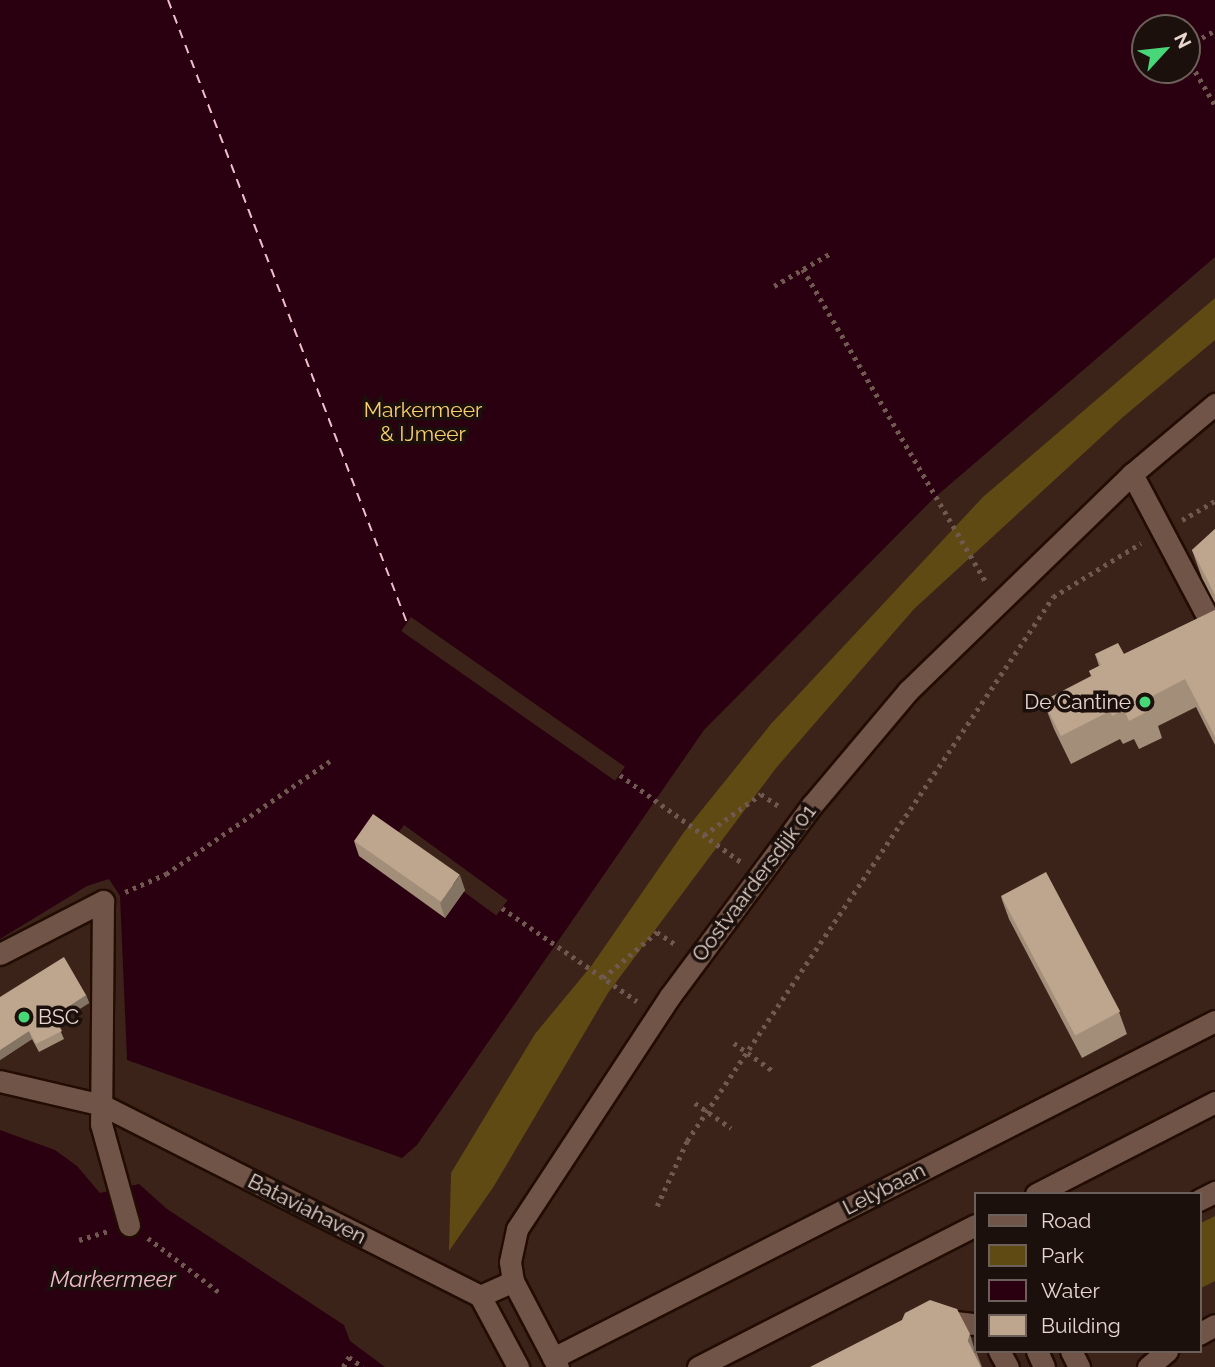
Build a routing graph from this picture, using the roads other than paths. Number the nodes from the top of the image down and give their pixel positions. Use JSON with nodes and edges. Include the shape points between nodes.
{"nodes":[{"id":1,"x":1215,"y":404,"type":"edge"},
{"id":2,"x":1132,"y":474,"type":"junction"},
{"id":3,"x":1215,"y":631,"type":"edge"},
{"id":4,"x":0,"y":954,"type":"edge"},
{"id":5,"x":1215,"y":1021,"type":"edge"},
{"id":6,"x":0,"y":1081,"type":"edge"},
{"id":7,"x":1215,"y":1102,"type":"edge"},
{"id":8,"x":102,"y":1105,"type":"junction"},
{"id":9,"x":1040,"y":1192,"type":"edge"},
{"id":10,"x":974,"y":1226,"type":"edge"},
{"id":11,"x":122,"y":1227,"type":"road end"},
{"id":12,"x":513,"y":1281,"type":"junction"},
{"id":13,"x":480,"y":1296,"type":"junction"},
{"id":14,"x":974,"y":1324,"type":"edge"},
{"id":15,"x":918,"y":1341,"type":"edge"},
{"id":16,"x":1165,"y":1353,"type":"edge"},
{"id":17,"x":555,"y":1362,"type":"edge"},
{"id":18,"x":518,"y":1367,"type":"edge"},
{"id":19,"x":698,"y":1367,"type":"edge"},
{"id":20,"x":1148,"y":1367,"type":"edge"}],
"edges":[{"from":1,"to":2,"type":"street","name":"Oostvaardersdijk 01"},
{"from":2,"to":3,"type":"street"},
{"from":2,"to":12,"type":"street","name":"Oostvaardersdijk 01","via":[[908,691],[800,821],[697,959],[517,1229],[510,1262]]},
{"from":4,"to":8,"type":"street","via":[[103,901]]},
{"from":5,"to":17,"type":"street","name":"Lelybaan"},
{"from":6,"to":8,"type":"street","name":"Bataviahaven"},
{"from":7,"to":9,"type":"street"},
{"from":8,"to":11,"type":"street","via":[[101,1124]]},
{"from":8,"to":13,"type":"street","name":"Bataviahaven"},
{"from":10,"to":19,"type":"street"},
{"from":12,"to":13,"type":"street"},
{"from":12,"to":17,"type":"street","name":"Oostvaardersdijk 01"},
{"from":13,"to":18,"type":"street"},
{"from":14,"to":15,"type":"street","via":[[955,1322]]},
{"from":16,"to":20,"type":"street"}]}
